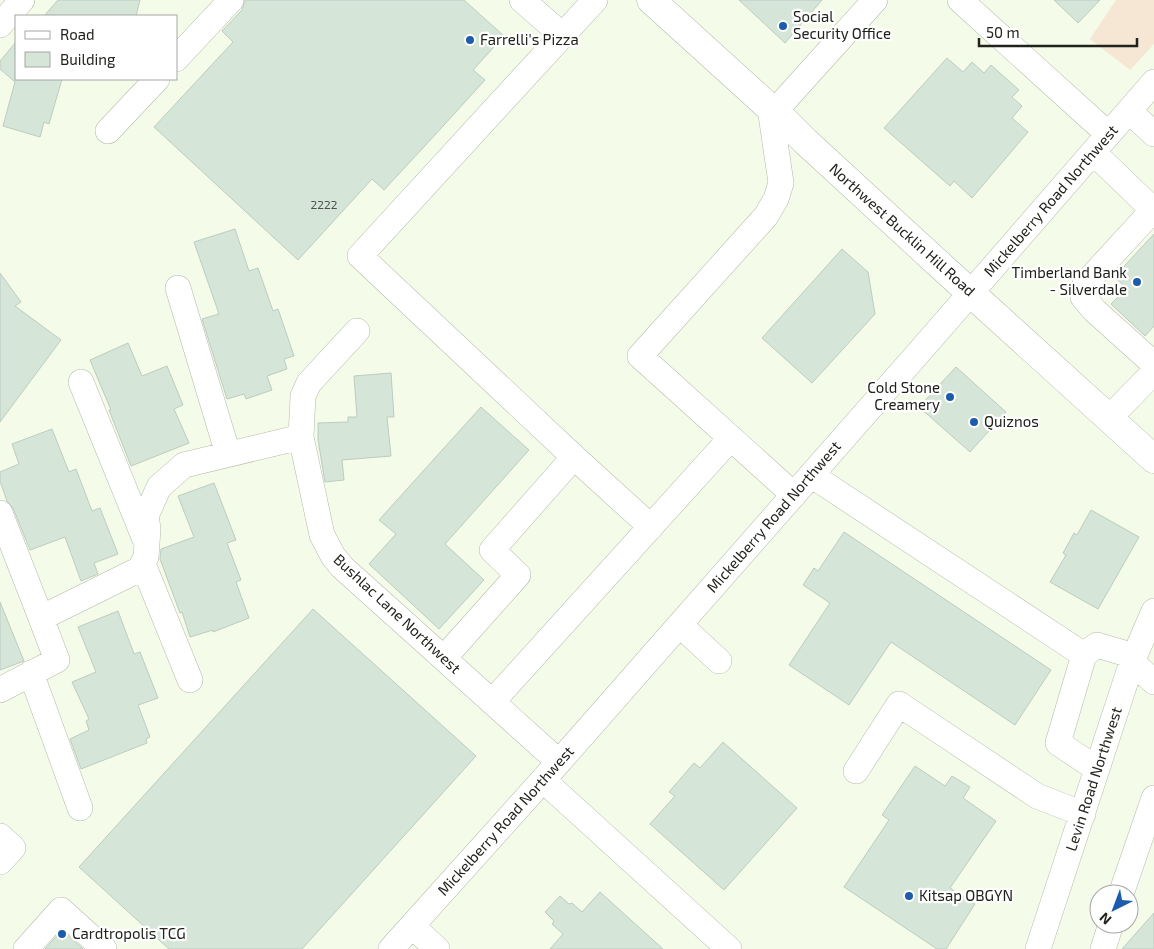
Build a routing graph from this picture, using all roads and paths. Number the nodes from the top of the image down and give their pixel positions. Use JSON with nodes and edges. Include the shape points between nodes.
{"nodes":[{"id":1,"x":22,"y":0,"type":"edge"},
{"id":2,"x":232,"y":0,"type":"edge"},
{"id":3,"x":522,"y":0,"type":"edge"},
{"id":4,"x":595,"y":0,"type":"edge"},
{"id":5,"x":652,"y":0,"type":"edge"},
{"id":6,"x":876,"y":0,"type":"edge"},
{"id":7,"x":960,"y":0,"type":"edge"},
{"id":8,"x":0,"y":25,"type":"edge"},
{"id":9,"x":562,"y":35,"type":"junction"},
{"id":10,"x":178,"y":56,"type":"edge"},
{"id":11,"x":156,"y":80,"type":"edge"},
{"id":12,"x":1154,"y":82,"type":"edge"},
{"id":13,"x":773,"y":109,"type":"junction"},
{"id":14,"x":1129,"y":111,"type":"junction"},
{"id":15,"x":108,"y":131,"type":"dead end"},
{"id":16,"x":1154,"y":134,"type":"edge"},
{"id":17,"x":1101,"y":143,"type":"junction"},
{"id":18,"x":1154,"y":210,"type":"edge"},
{"id":19,"x":178,"y":288,"type":"dead end"},
{"id":20,"x":971,"y":293,"type":"junction"},
{"id":21,"x":357,"y":331,"type":"dead end"},
{"id":22,"x":1154,"y":364,"type":"edge"},
{"id":23,"x":1154,"y":372,"type":"edge"},
{"id":24,"x":81,"y":382,"type":"dead end"},
{"id":25,"x":1109,"y":418,"type":"junction"},
{"id":26,"x":301,"y":437,"type":"junction"},
{"id":27,"x":731,"y":438,"type":"junction"},
{"id":28,"x":228,"y":454,"type":"junction"},
{"id":29,"x":574,"y":457,"type":"junction"},
{"id":30,"x":1154,"y":459,"type":"edge"},
{"id":31,"x":811,"y":475,"type":"junction"},
{"id":32,"x":794,"y":495,"type":"junction"},
{"id":33,"x":0,"y":513,"type":"edge"},
{"id":34,"x":651,"y":527,"type":"junction"},
{"id":35,"x":145,"y":554,"type":"junction"},
{"id":36,"x":1154,"y":611,"type":"edge"},
{"id":37,"x":41,"y":618,"type":"junction"},
{"id":38,"x":680,"y":625,"type":"junction"},
{"id":39,"x":1084,"y":655,"type":"junction"},
{"id":40,"x":444,"y":658,"type":"junction"},
{"id":41,"x":1133,"y":659,"type":"junction"},
{"id":42,"x":719,"y":661,"type":"dead end"},
{"id":43,"x":30,"y":674,"type":"junction"},
{"id":44,"x":190,"y":680,"type":"dead end"},
{"id":45,"x":1154,"y":682,"type":"edge"},
{"id":46,"x":0,"y":690,"type":"edge"},
{"id":47,"x":492,"y":702,"type":"junction"},
{"id":48,"x":1097,"y":769,"type":"junction"},
{"id":49,"x":551,"y":771,"type":"junction"},
{"id":50,"x":856,"y":771,"type":"dead end"},
{"id":51,"x":1154,"y":798,"type":"edge"},
{"id":52,"x":80,"y":808,"type":"dead end"},
{"id":53,"x":1082,"y":814,"type":"junction"},
{"id":54,"x":0,"y":836,"type":"edge"},
{"id":55,"x":0,"y":862,"type":"edge"},
{"id":56,"x":1124,"y":884,"type":"edge"},
{"id":57,"x":412,"y":926,"type":"junction"},
{"id":58,"x":1108,"y":934,"type":"edge"},
{"id":59,"x":26,"y":949,"type":"edge"},
{"id":60,"x":104,"y":949,"type":"edge"},
{"id":61,"x":391,"y":949,"type":"edge"},
{"id":62,"x":437,"y":949,"type":"edge"},
{"id":63,"x":730,"y":949,"type":"edge"},
{"id":64,"x":1038,"y":949,"type":"edge"},
{"id":65,"x":1103,"y":949,"type":"edge"}],
"edges":[{"from":1,"to":8,"type":"street"},
{"from":2,"to":10,"type":"street"},
{"from":3,"to":9,"type":"street"},
{"from":4,"to":9,"type":"street"},
{"from":5,"to":13,"type":"main road","name":"Northwest Bucklin Hill Road"},
{"from":6,"to":13,"type":"street"},
{"from":7,"to":17,"type":"street"},
{"from":9,"to":29,"type":"street","via":[[360,256]]},
{"from":11,"to":15,"type":"street"},
{"from":12,"to":14,"type":"street","name":"Mickelberry Road Northwest"},
{"from":13,"to":20,"type":"main road","name":"Northwest Bucklin Hill Road"},
{"from":13,"to":27,"type":"street","via":[[781,183],[776,199],[766,216],[640,356]]},
{"from":14,"to":16,"type":"street"},
{"from":14,"to":17,"type":"street","name":"Mickelberry Road Northwest"},
{"from":17,"to":18,"type":"street"},
{"from":17,"to":20,"type":"street","name":"Mickelberry Road Northwest"},
{"from":18,"to":22,"type":"street","via":[[1085,284],[1083,297]]},
{"from":19,"to":28,"type":"street"},
{"from":20,"to":25,"type":"main road","name":"Northwest Bucklin Hill Road"},
{"from":20,"to":31,"type":"street","name":"Mickelberry Road Northwest"},
{"from":21,"to":26,"type":"street","name":"Bushlac Lane Northwest","via":[[309,383],[303,396]]},
{"from":23,"to":25,"type":"street"},
{"from":24,"to":35,"type":"street"},
{"from":25,"to":30,"type":"main road","name":"Northwest Bucklin Hill Road"},
{"from":26,"to":28,"type":"street"},
{"from":26,"to":40,"type":"street","name":"Bushlac Lane Northwest","via":[[322,535],[333,556]]},
{"from":27,"to":32,"type":"street"},
{"from":27,"to":34,"type":"street"},
{"from":28,"to":35,"type":"street","via":[[184,465],[159,487],[146,516]]},
{"from":29,"to":34,"type":"street"},
{"from":29,"to":40,"type":"street","via":[[492,550],[518,575]]},
{"from":31,"to":32,"type":"street","name":"Mickelberry Road Northwest"},
{"from":31,"to":39,"type":"street"},
{"from":32,"to":38,"type":"street","name":"Mickelberry Road Northwest"},
{"from":33,"to":37,"type":"street"},
{"from":34,"to":47,"type":"street"},
{"from":35,"to":37,"type":"street","via":[[140,569]]},
{"from":35,"to":44,"type":"street"},
{"from":36,"to":41,"type":"street","name":"Levin Road Northwest"},
{"from":37,"to":43,"type":"street","via":[[57,660]]},
{"from":38,"to":42,"type":"street"},
{"from":38,"to":49,"type":"street","name":"Mickelberry Road Northwest"},
{"from":39,"to":41,"type":"street","via":[[1097,645]]},
{"from":39,"to":48,"type":"street","via":[[1058,743]]},
{"from":40,"to":47,"type":"street","name":"Bushlac Lane Northwest"},
{"from":41,"to":45,"type":"street"},
{"from":41,"to":48,"type":"street","name":"Levin Road Northwest"},
{"from":43,"to":46,"type":"street"},
{"from":43,"to":52,"type":"street"},
{"from":47,"to":49,"type":"street","name":"Bushlac Lane Northwest"},
{"from":48,"to":53,"type":"street","name":"Levin Road Northwest"},
{"from":49,"to":57,"type":"street","name":"Mickelberry Road Northwest"},
{"from":49,"to":63,"type":"street","name":"Bushlac Lane Northwest"},
{"from":50,"to":53,"type":"street","via":[[899,704],[1037,796]]},
{"from":51,"to":56,"type":"street"},
{"from":53,"to":64,"type":"street","name":"Levin Road Northwest"},
{"from":54,"to":55,"type":"street","via":[[13,848]]},
{"from":57,"to":61,"type":"street","name":"Mickelberry Road Northwest"},
{"from":57,"to":62,"type":"street"},
{"from":58,"to":65,"type":"street"},
{"from":59,"to":60,"type":"street","via":[[61,910]]}]}
